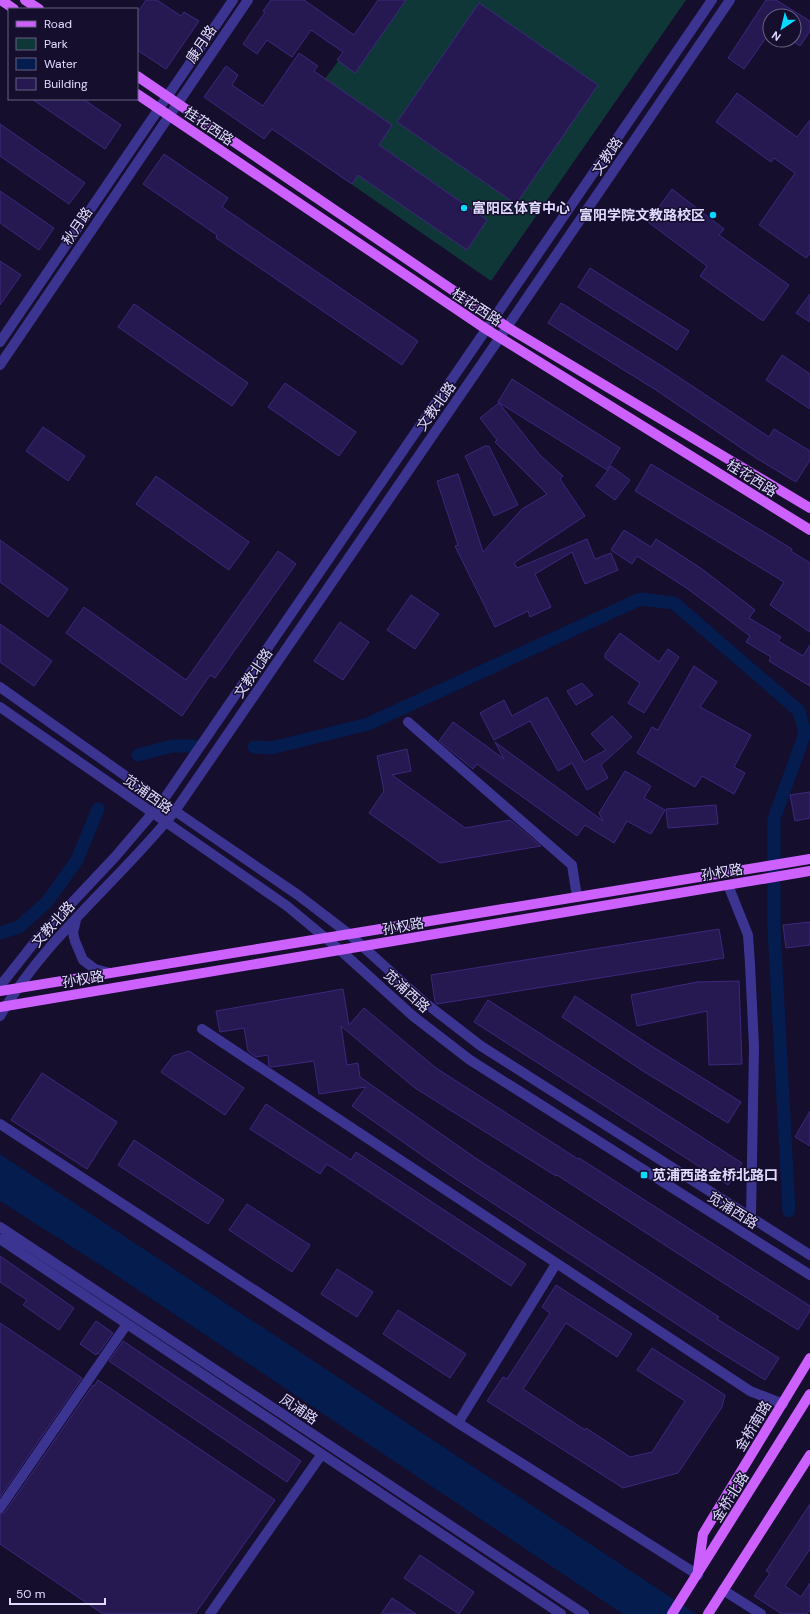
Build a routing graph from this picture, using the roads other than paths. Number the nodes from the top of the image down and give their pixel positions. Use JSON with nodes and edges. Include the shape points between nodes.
{"nodes":[{"id":1,"x":2,"y":0,"type":"edge"},
{"id":2,"x":26,"y":0,"type":"edge"},
{"id":3,"x":233,"y":0,"type":"edge"},
{"id":4,"x":248,"y":0,"type":"edge"},
{"id":5,"x":712,"y":0,"type":"edge"},
{"id":6,"x":730,"y":0,"type":"edge"},
{"id":7,"x":13,"y":8,"type":"edge"},
{"id":8,"x":38,"y":8,"type":"edge"},
{"id":9,"x":138,"y":77,"type":"edge"},
{"id":10,"x":138,"y":95,"type":"edge"},
{"id":11,"x":167,"y":97,"type":"junction"},
{"id":12,"x":178,"y":104,"type":"junction"},
{"id":13,"x":159,"y":109,"type":"junction"},
{"id":14,"x":169,"y":116,"type":"junction"},
{"id":15,"x":493,"y":318,"type":"junction"},
{"id":16,"x":507,"y":328,"type":"junction"},
{"id":17,"x":486,"y":329,"type":"junction"},
{"id":18,"x":500,"y":338,"type":"junction"},
{"id":19,"x":0,"y":342,"type":"edge"},
{"id":20,"x":0,"y":365,"type":"edge"},
{"id":21,"x":810,"y":508,"type":"edge"},
{"id":22,"x":810,"y":530,"type":"edge"},
{"id":23,"x":0,"y":687,"type":"edge"},
{"id":24,"x":0,"y":707,"type":"edge"},
{"id":25,"x":408,"y":722,"type":"dead end"},
{"id":26,"x":162,"y":802,"type":"junction"},
{"id":27,"x":175,"y":811,"type":"junction"},
{"id":28,"x":153,"y":814,"type":"junction"},
{"id":29,"x":165,"y":823,"type":"junction"},
{"id":30,"x":810,"y":859,"type":"edge"},
{"id":31,"x":810,"y":871,"type":"edge"},
{"id":32,"x":728,"y":885,"type":"junction"},
{"id":33,"x":577,"y":897,"type":"junction"},
{"id":34,"x":76,"y":920,"type":"junction"},
{"id":35,"x":349,"y":934,"type":"junction"},
{"id":36,"x":325,"y":937,"type":"junction"},
{"id":37,"x":363,"y":947,"type":"junction"},
{"id":38,"x":340,"y":950,"type":"junction"},
{"id":39,"x":110,"y":973,"type":"junction"},
{"id":40,"x":0,"y":986,"type":"edge"},
{"id":41,"x":17,"y":989,"type":"junction"},
{"id":42,"x":0,"y":991,"type":"edge"},
{"id":43,"x":3,"y":1006,"type":"edge"},
{"id":44,"x":0,"y":1016,"type":"edge"},
{"id":45,"x":202,"y":1029,"type":"dead end"},
{"id":46,"x":0,"y":1124,"type":"edge"},
{"id":47,"x":751,"y":1217,"type":"junction"},
{"id":48,"x":0,"y":1227,"type":"edge"},
{"id":49,"x":0,"y":1239,"type":"edge"},
{"id":50,"x":810,"y":1255,"type":"edge"},
{"id":51,"x":556,"y":1264,"type":"junction"},
{"id":52,"x":810,"y":1275,"type":"edge"},
{"id":53,"x":127,"y":1324,"type":"junction"},
{"id":54,"x":810,"y":1358,"type":"edge"},
{"id":55,"x":810,"y":1394,"type":"edge"},
{"id":56,"x":783,"y":1404,"type":"junction"},
{"id":57,"x":458,"y":1423,"type":"junction"},
{"id":58,"x":322,"y":1454,"type":"junction"},
{"id":59,"x":810,"y":1455,"type":"edge"},
{"id":60,"x":0,"y":1508,"type":"edge"},
{"id":61,"x":698,"y":1575,"type":"junction"},
{"id":62,"x":723,"y":1590,"type":"junction"},
{"id":63,"x":710,"y":1611,"type":"edge"},
{"id":64,"x":210,"y":1614,"type":"edge"},
{"id":65,"x":561,"y":1614,"type":"edge"},
{"id":66,"x":584,"y":1614,"type":"edge"},
{"id":67,"x":672,"y":1614,"type":"edge"},
{"id":68,"x":761,"y":1614,"type":"edge"}],
"edges":[{"from":1,"to":7,"type":"main road"},
{"from":2,"to":8,"type":"main road"},
{"from":3,"to":11,"type":"street","name":"康月路"},
{"from":4,"to":12,"type":"street","name":"康月路"},
{"from":5,"to":15,"type":"street","name":"文教路"},
{"from":6,"to":16,"type":"street","name":"文教路"},
{"from":9,"to":11,"type":"main road","name":"桂花西路"},
{"from":10,"to":13,"type":"main road","name":"桂花西路"},
{"from":11,"to":12,"type":"main road","name":"桂花西路"},
{"from":11,"to":13,"type":"street","name":"秋月路"},
{"from":12,"to":14,"type":"street","name":"秋月路"},
{"from":12,"to":15,"type":"main road","name":"桂花西路"},
{"from":13,"to":14,"type":"main road","name":"桂花西路"},
{"from":13,"to":19,"type":"street","name":"秋月路"},
{"from":14,"to":17,"type":"main road","name":"桂花西路"},
{"from":14,"to":20,"type":"street","name":"秋月路"},
{"from":15,"to":16,"type":"main road","name":"桂花西路"},
{"from":15,"to":17,"type":"street","name":"文教北路"},
{"from":16,"to":18,"type":"street","name":"文教北路"},
{"from":16,"to":21,"type":"main road","name":"桂花西路"},
{"from":17,"to":18,"type":"main road","name":"桂花西路"},
{"from":17,"to":26,"type":"street","name":"文教北路"},
{"from":18,"to":22,"type":"main road","name":"桂花西路"},
{"from":18,"to":27,"type":"street","name":"文教北路"},
{"from":23,"to":26,"type":"street","name":"苋浦西路"},
{"from":24,"to":28,"type":"street","name":"苋浦西路"},
{"from":25,"to":33,"type":"street","via":[[572,865]]},
{"from":26,"to":27,"type":"street","name":"苋浦西路"},
{"from":26,"to":28,"type":"street","name":"文教北路"},
{"from":27,"to":29,"type":"street","name":"文教北路"},
{"from":27,"to":35,"type":"street","name":"苋浦西路","via":[[298,895]]},
{"from":28,"to":29,"type":"street","name":"苋浦西路"},
{"from":28,"to":40,"type":"street","name":"文教北路","via":[[34,943]]},
{"from":29,"to":34,"type":"street","name":"文教北路"},
{"from":29,"to":36,"type":"street","name":"苋浦西路","via":[[287,906]]},
{"from":30,"to":33,"type":"main road","name":"孙权路"},
{"from":31,"to":32,"type":"main road","name":"孙权路"},
{"from":32,"to":37,"type":"main road","name":"孙权路"},
{"from":32,"to":47,"type":"street","via":[[748,935],[754,1047]]},
{"from":33,"to":35,"type":"main road","name":"孙权路"},
{"from":34,"to":39,"type":"street","via":[[73,933],[83,960],[95,969]]},
{"from":34,"to":41,"type":"street","name":"文教北路"},
{"from":35,"to":36,"type":"main road","name":"孙权路"},
{"from":35,"to":37,"type":"street","name":"苋浦西路"},
{"from":36,"to":38,"type":"street","name":"苋浦西路"},
{"from":36,"to":39,"type":"main road","name":"孙权路"},
{"from":37,"to":38,"type":"main road","name":"孙权路"},
{"from":37,"to":47,"type":"street","name":"苋浦西路","via":[[424,1002],[481,1046]]},
{"from":38,"to":43,"type":"main road","name":"孙权路"},
{"from":38,"to":52,"type":"street","name":"苋浦西路","via":[[413,1016],[470,1060]]},
{"from":39,"to":41,"type":"main road","name":"孙权路"},
{"from":41,"to":42,"type":"main road","name":"孙权路"},
{"from":41,"to":43,"type":"street","name":"文教北路"},
{"from":43,"to":44,"type":"street","name":"文教北路"},
{"from":45,"to":51,"type":"street"},
{"from":46,"to":57,"type":"street"},
{"from":47,"to":50,"type":"street","name":"苋浦西路"},
{"from":48,"to":66,"type":"street","name":"凤浦路"},
{"from":49,"to":53,"type":"street","name":"凤浦路"},
{"from":51,"to":56,"type":"street","via":[[750,1391]]},
{"from":51,"to":57,"type":"street"},
{"from":53,"to":58,"type":"street","name":"凤浦路"},
{"from":53,"to":60,"type":"street"},
{"from":54,"to":56,"type":"main road","name":"金桥南路"},
{"from":55,"to":61,"type":"main road","name":"金桥北路"},
{"from":56,"to":61,"type":"main road","name":"金桥南路","via":[[703,1534]]},
{"from":57,"to":61,"type":"street"},
{"from":58,"to":64,"type":"street"},
{"from":58,"to":65,"type":"street","name":"凤浦路"},
{"from":59,"to":62,"type":"main road"},
{"from":61,"to":67,"type":"main road","name":"金桥北路"},
{"from":62,"to":63,"type":"main road"},
{"from":62,"to":68,"type":"street"}]}
